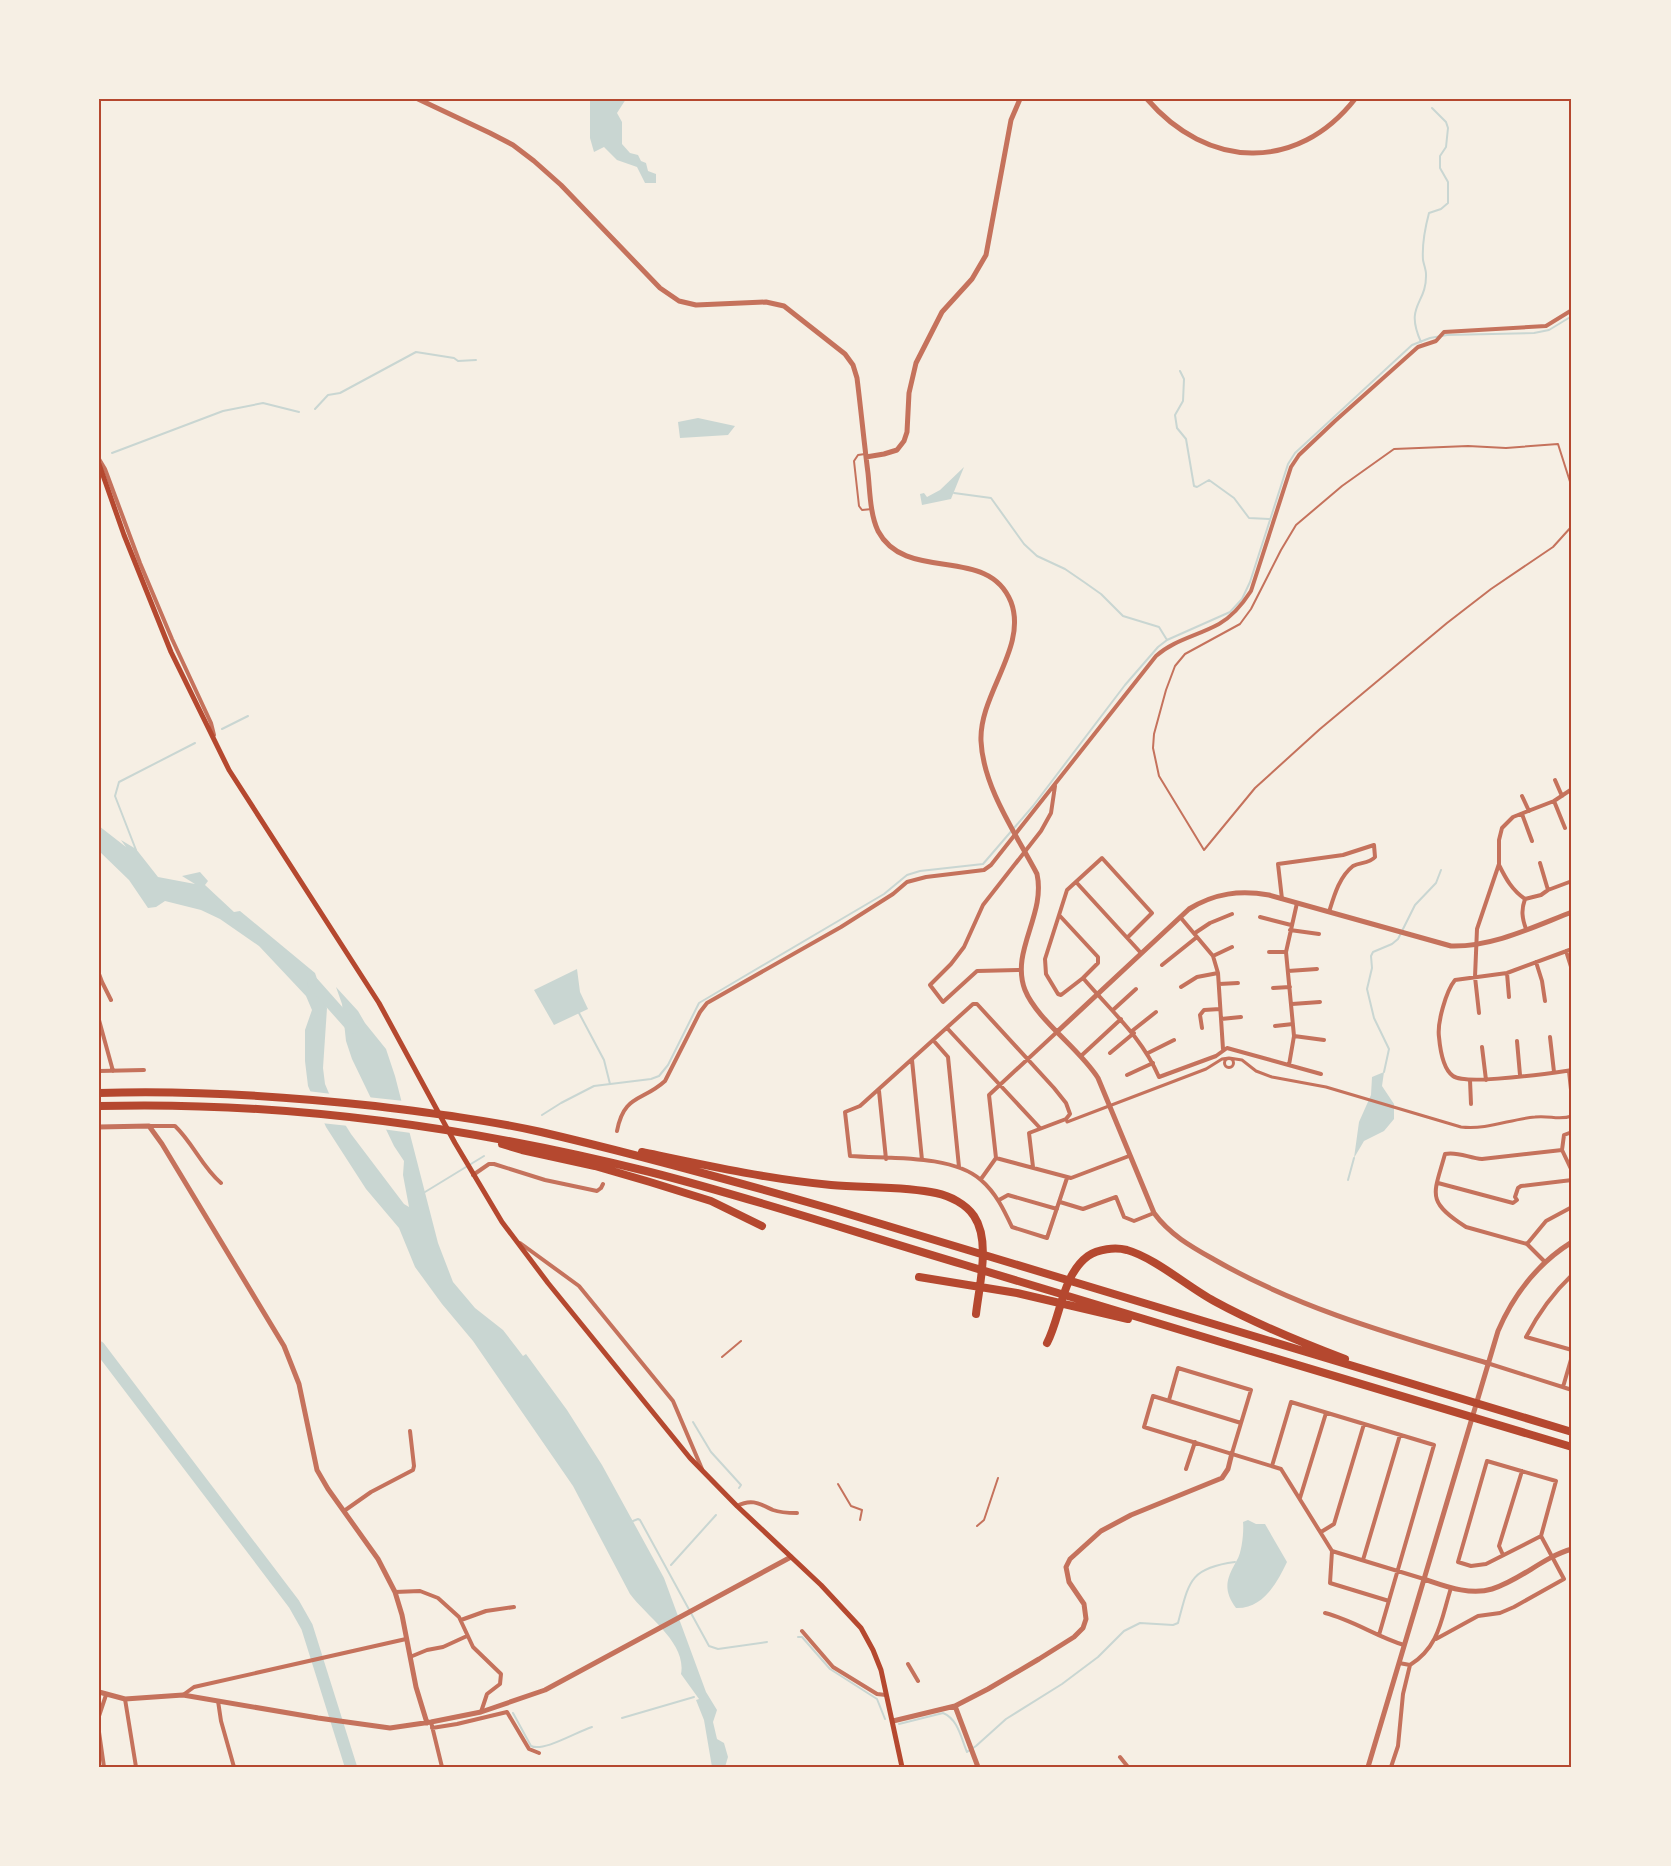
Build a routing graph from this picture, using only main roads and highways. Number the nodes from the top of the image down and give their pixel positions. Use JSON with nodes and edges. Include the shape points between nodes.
{"nodes":[{"id":1,"x":99,"y":462,"type":"edge"},
{"id":2,"x":99,"y":1093,"type":"edge"},
{"id":3,"x":99,"y":1106,"type":"edge"},
{"id":4,"x":540,"y":1132,"type":"junction"},
{"id":5,"x":474,"y":1135,"type":"junction"},
{"id":6,"x":762,"y":1226,"type":"dead end"},
{"id":7,"x":919,"y":1277,"type":"dead end"},
{"id":8,"x":976,"y":1314,"type":"dead end"},
{"id":9,"x":1200,"y":1336,"type":"junction"},
{"id":10,"x":1047,"y":1343,"type":"dead end"},
{"id":11,"x":1402,"y":1381,"type":"junction"},
{"id":12,"x":1572,"y":1432,"type":"edge"},
{"id":13,"x":1572,"y":1447,"type":"edge"},
{"id":14,"x":902,"y":1767,"type":"edge"}],
"edges":[{"from":1,"to":14,"type":"main road","via":[[171,652],[229,770],[379,1003],[465,1161],[513,1239],[704,1473],[861,1628],[876,1658],[887,1695]]},
{"from":2,"to":4,"type":"highway","via":[[181,1092],[293,1098],[448,1116]]},
{"from":3,"to":5,"type":"highway","via":[[312,1113]]},
{"from":4,"to":8,"type":"highway","via":[[740,1172],[951,1197],[970,1211],[982,1233]]},
{"from":4,"to":11,"type":"highway","via":[[835,1210]]},
{"from":5,"to":6,"type":"highway","via":[[711,1201]]},
{"from":5,"to":9,"type":"highway","via":[[577,1155],[720,1191]]},
{"from":7,"to":9,"type":"highway","via":[[1017,1293]]},
{"from":9,"to":13,"type":"highway"},
{"from":10,"to":11,"type":"highway","via":[[1079,1265],[1093,1253],[1120,1249],[1136,1253],[1240,1315]]},
{"from":11,"to":12,"type":"highway"}]}
